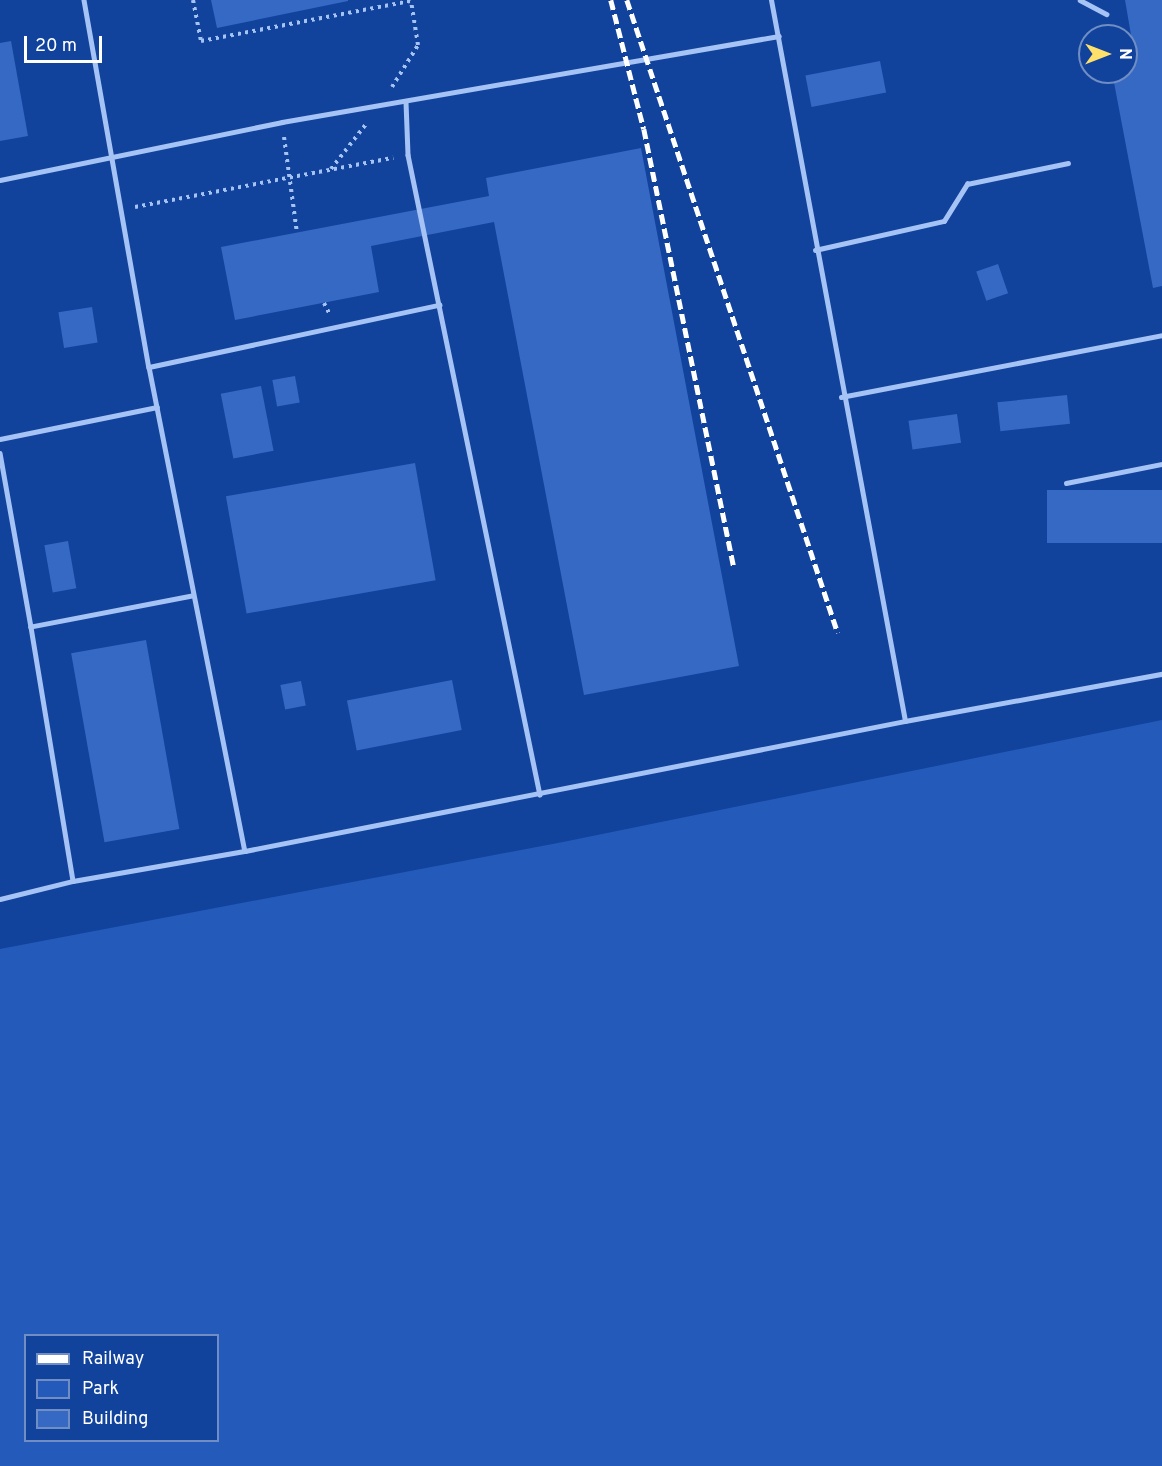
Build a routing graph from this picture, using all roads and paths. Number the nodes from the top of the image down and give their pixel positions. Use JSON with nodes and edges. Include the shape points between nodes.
{"nodes":[{"id":1,"x":84,"y":0,"type":"edge"},
{"id":2,"x":193,"y":0,"type":"edge"},
{"id":3,"x":411,"y":0,"type":"edge"},
{"id":4,"x":771,"y":0,"type":"edge"},
{"id":5,"x":1080,"y":0,"type":"edge"},
{"id":6,"x":1106,"y":14,"type":"dead end"},
{"id":7,"x":779,"y":36,"type":"junction"},
{"id":8,"x":418,"y":45,"type":"dead end"},
{"id":9,"x":406,"y":102,"type":"junction"},
{"id":10,"x":282,"y":122,"type":"junction"},
{"id":11,"x":408,"y":155,"type":"junction"},
{"id":12,"x":111,"y":159,"type":"junction"},
{"id":13,"x":1068,"y":163,"type":"dead end"},
{"id":14,"x":291,"y":177,"type":"junction"},
{"id":15,"x":0,"y":180,"type":"edge"},
{"id":16,"x":119,"y":210,"type":"junction"},
{"id":17,"x":297,"y":233,"type":"dead end"},
{"id":18,"x":815,"y":250,"type":"junction"},
{"id":19,"x":439,"y":305,"type":"junction"},
{"id":20,"x":1162,"y":335,"type":"edge"},
{"id":21,"x":149,"y":367,"type":"junction"},
{"id":22,"x":841,"y":397,"type":"junction"},
{"id":23,"x":157,"y":407,"type":"junction"},
{"id":24,"x":0,"y":439,"type":"edge"},
{"id":25,"x":0,"y":453,"type":"edge"},
{"id":26,"x":1162,"y":465,"type":"edge"},
{"id":27,"x":1066,"y":483,"type":"dead end"},
{"id":28,"x":192,"y":596,"type":"junction"},
{"id":29,"x":32,"y":627,"type":"junction"},
{"id":30,"x":1162,"y":674,"type":"edge"},
{"id":31,"x":905,"y":721,"type":"junction"},
{"id":32,"x":540,"y":795,"type":"junction"},
{"id":33,"x":245,"y":851,"type":"junction"},
{"id":34,"x":73,"y":881,"type":"junction"},
{"id":35,"x":0,"y":899,"type":"edge"}],
"edges":[{"from":1,"to":12,"type":"lane"},
{"from":2,"to":3,"type":"path","via":[[201,41]]},
{"from":3,"to":8,"type":"path"},
{"from":4,"to":7,"type":"lane"},
{"from":5,"to":6,"type":"lane"},
{"from":7,"to":9,"type":"lane"},
{"from":7,"to":18,"type":"lane"},
{"from":9,"to":10,"type":"lane"},
{"from":9,"to":11,"type":"lane"},
{"from":10,"to":12,"type":"lane"},
{"from":10,"to":14,"type":"path"},
{"from":11,"to":14,"type":"path"},
{"from":11,"to":19,"type":"lane"},
{"from":12,"to":15,"type":"lane"},
{"from":12,"to":16,"type":"lane"},
{"from":13,"to":18,"type":"lane","via":[[967,184],[944,220]]},
{"from":14,"to":16,"type":"path"},
{"from":14,"to":17,"type":"path"},
{"from":16,"to":21,"type":"lane"},
{"from":18,"to":22,"type":"lane"},
{"from":19,"to":21,"type":"lane"},
{"from":19,"to":32,"type":"lane"},
{"from":20,"to":22,"type":"lane"},
{"from":21,"to":23,"type":"lane"},
{"from":22,"to":31,"type":"lane"},
{"from":23,"to":24,"type":"lane"},
{"from":23,"to":28,"type":"lane"},
{"from":25,"to":29,"type":"lane"},
{"from":26,"to":27,"type":"lane"},
{"from":28,"to":29,"type":"lane"},
{"from":28,"to":33,"type":"lane"},
{"from":29,"to":34,"type":"lane"},
{"from":30,"to":31,"type":"lane"},
{"from":31,"to":32,"type":"lane"},
{"from":32,"to":33,"type":"lane"},
{"from":33,"to":34,"type":"lane"},
{"from":34,"to":35,"type":"lane"}]}
